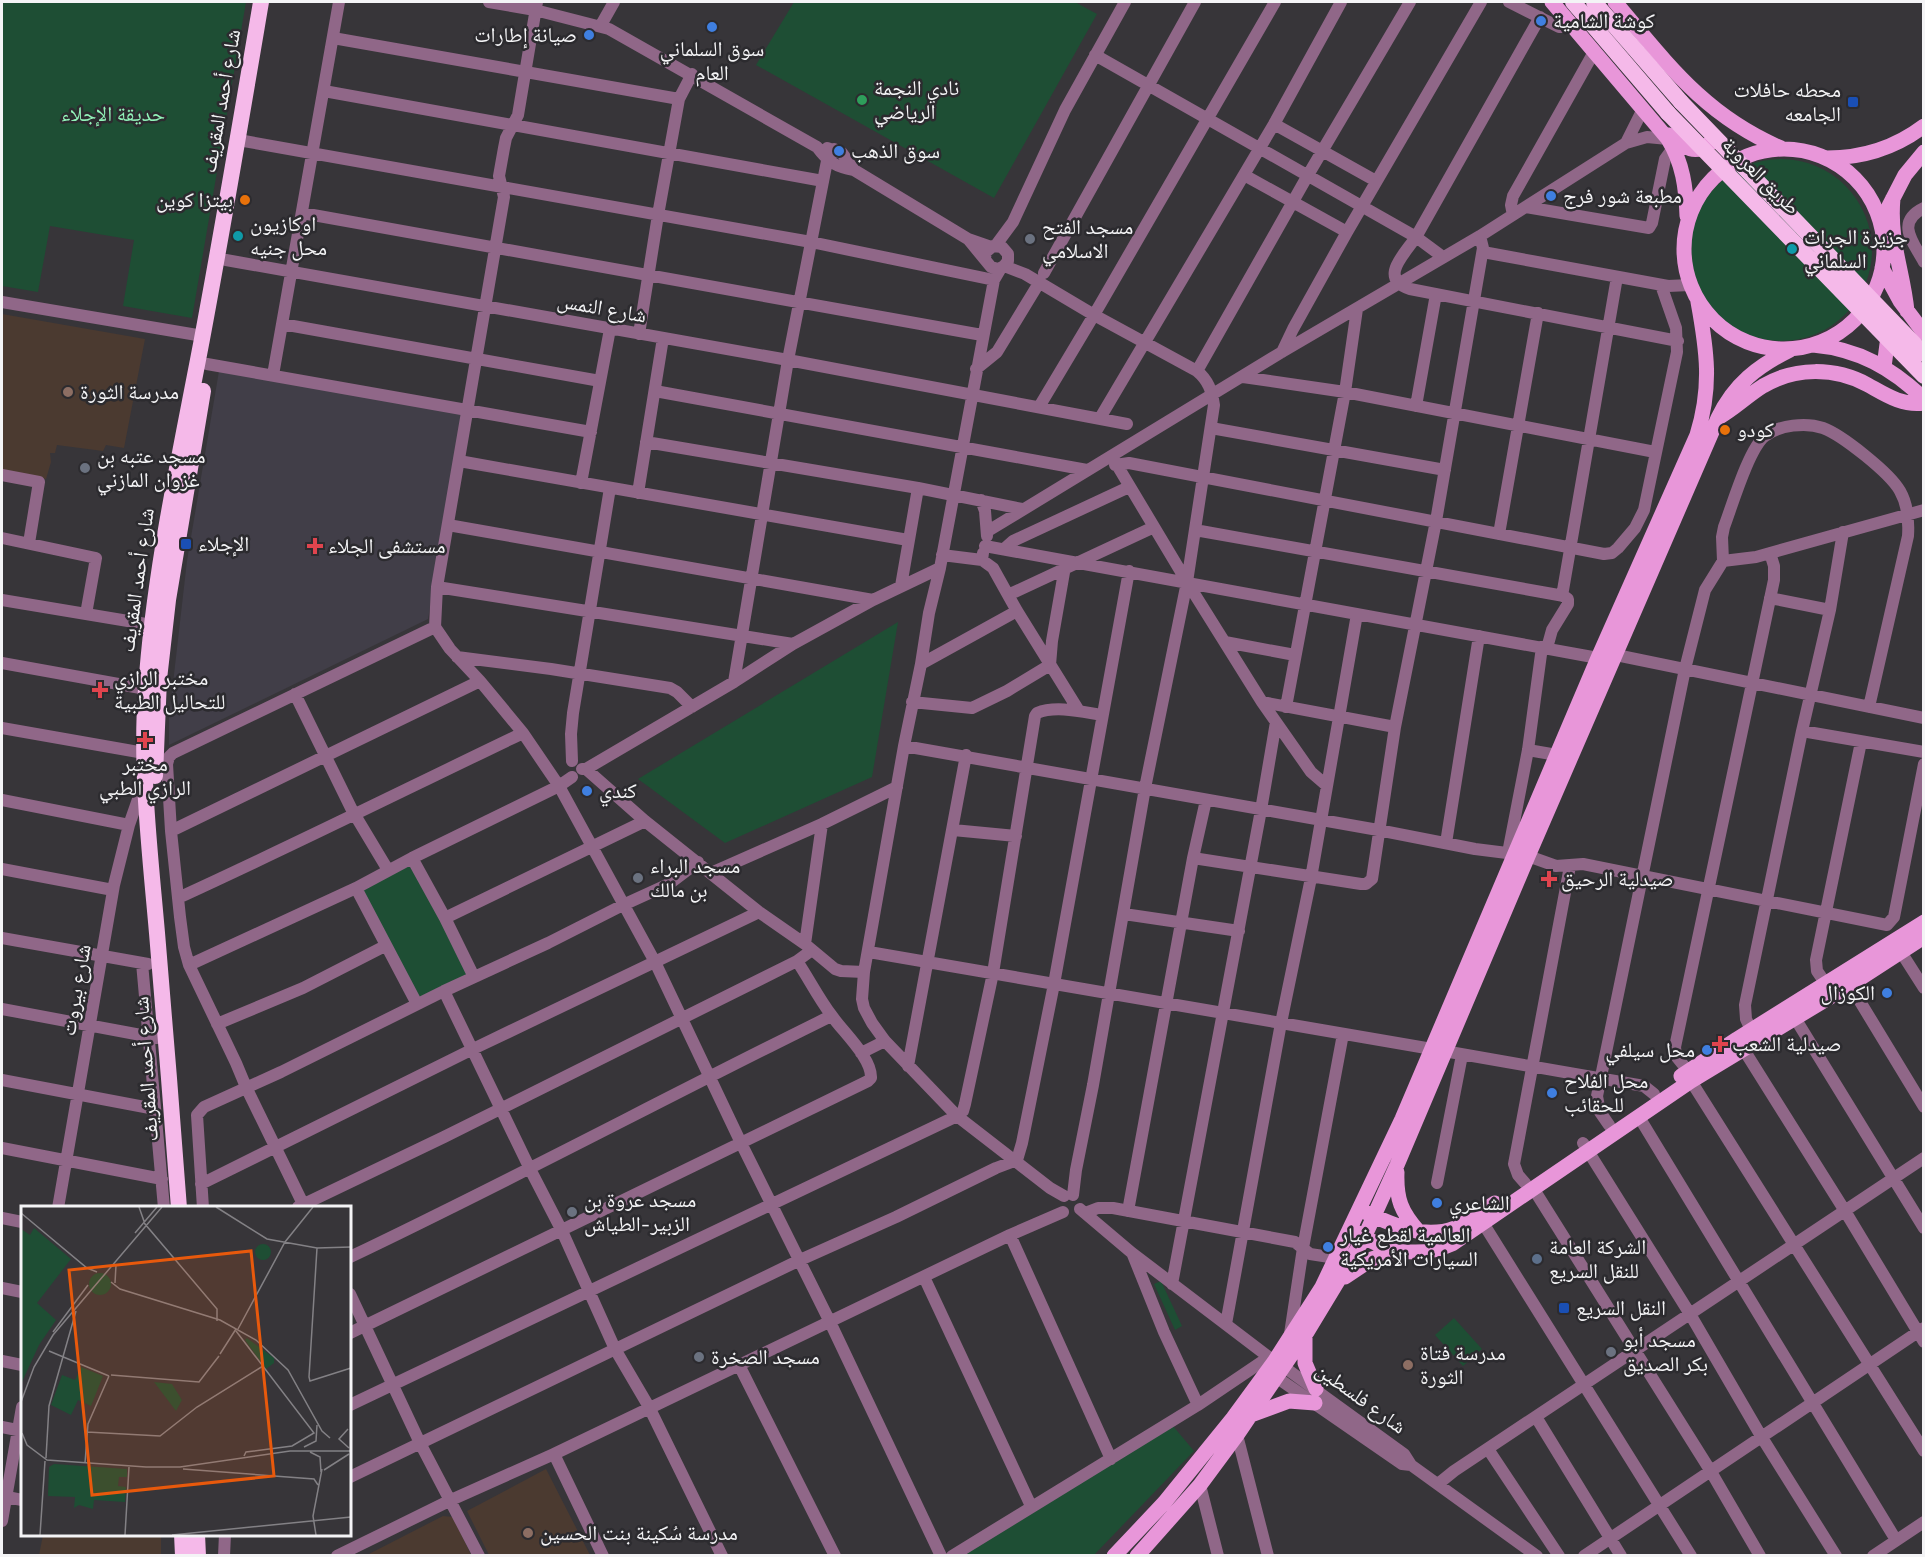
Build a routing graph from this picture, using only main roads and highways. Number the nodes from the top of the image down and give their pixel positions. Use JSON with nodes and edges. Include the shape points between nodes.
{"nodes":[{"id":1,"x":261,"y":2,"type":"edge"},
{"id":2,"x":271,"y":2,"type":"edge"},
{"id":3,"x":1552,"y":2,"type":"edge"},
{"id":4,"x":1574,"y":2,"type":"edge"},
{"id":5,"x":1593,"y":2,"type":"edge"},
{"id":6,"x":1615,"y":2,"type":"edge"},
{"id":7,"x":1707,"y":104,"type":"junction"},
{"id":8,"x":1675,"y":107,"type":"junction"},
{"id":9,"x":1923,"y":126,"type":"edge"},
{"id":10,"x":1667,"y":139,"type":"junction"},
{"id":11,"x":1781,"y":148,"type":"junction"},
{"id":12,"x":1923,"y":152,"type":"edge"},
{"id":13,"x":1827,"y":158,"type":"junction"},
{"id":14,"x":1893,"y":198,"type":"junction"},
{"id":15,"x":1687,"y":221,"type":"junction"},
{"id":16,"x":1882,"y":232,"type":"junction"},
{"id":17,"x":1882,"y":268,"type":"junction"},
{"id":18,"x":1698,"y":302,"type":"junction"},
{"id":19,"x":1910,"y":315,"type":"junction"},
{"id":20,"x":1923,"y":333,"type":"edge"},
{"id":21,"x":1813,"y":345,"type":"junction"},
{"id":22,"x":1790,"y":350,"type":"junction"},
{"id":23,"x":1923,"y":354,"type":"edge"},
{"id":24,"x":1884,"y":367,"type":"junction"},
{"id":25,"x":1923,"y":376,"type":"edge"},
{"id":26,"x":1923,"y":401,"type":"edge"},
{"id":27,"x":1718,"y":418,"type":"junction"},
{"id":28,"x":182,"y":476,"type":"junction"},
{"id":29,"x":1517,"y":855,"type":"junction"},
{"id":30,"x":1923,"y":922,"type":"edge"},
{"id":31,"x":1923,"y":937,"type":"edge"},
{"id":32,"x":1740,"y":1044,"type":"junction"},
{"id":33,"x":1438,"y":1050,"type":"junction"},
{"id":34,"x":1690,"y":1076,"type":"junction"},
{"id":35,"x":1586,"y":1148,"type":"junction"},
{"id":36,"x":1397,"y":1165,"type":"junction"},
{"id":37,"x":1529,"y":1186,"type":"junction"},
{"id":38,"x":179,"y":1206,"type":"edge"},
{"id":39,"x":190,"y":1206,"type":"edge"},
{"id":40,"x":1360,"y":1209,"type":"junction"},
{"id":41,"x":1375,"y":1216,"type":"junction"},
{"id":42,"x":1351,"y":1229,"type":"junction"},
{"id":43,"x":1419,"y":1232,"type":"junction"},
{"id":44,"x":1364,"y":1238,"type":"junction"},
{"id":45,"x":1397,"y":1251,"type":"junction"},
{"id":46,"x":1340,"y":1281,"type":"junction"},
{"id":47,"x":1305,"y":1335,"type":"junction"},
{"id":48,"x":1276,"y":1366,"type":"junction"},
{"id":49,"x":1251,"y":1415,"type":"junction"},
{"id":50,"x":183,"y":1536,"type":"edge"},
{"id":51,"x":197,"y":1536,"type":"edge"},
{"id":52,"x":1139,"y":1554,"type":"edge"},
{"id":53,"x":183,"y":1556,"type":"edge"},
{"id":54,"x":198,"y":1556,"type":"edge"},
{"id":55,"x":1114,"y":1556,"type":"edge"}],
"edges":[{"from":1,"to":28,"type":"highway","name":"شارع أحمد المقريف","via":[[202,336]]},
{"from":2,"to":28,"type":"highway","name":"شارع أحمد المقريف","via":[[207,364]]},
{"from":3,"to":10,"type":"main road"},
{"from":4,"to":8,"type":"highway","name":"طريق العروبة"},
{"from":5,"to":8,"type":"highway","name":"طريق العروبة"},
{"from":6,"to":7,"type":"main road"},
{"from":7,"to":10,"type":"main road","via":[[1715,132],[1703,148],[1687,149]]},
{"from":7,"to":11,"type":"main road","via":[[1742,129]]},
{"from":8,"to":23,"type":"highway","name":"طريق العروبة","bridge":true},
{"from":8,"to":25,"type":"highway","name":"طريق العروبة","bridge":true},
{"from":9,"to":13,"type":"main road","via":[[1882,149]]},
{"from":10,"to":15,"type":"main road","via":[[1684,178]]},
{"from":11,"to":13,"type":"main road","via":[[1805,150]]},
{"from":11,"to":15,"type":"main road","via":[[1747,155],[1718,173],[1702,190]]},
{"from":12,"to":14,"type":"main road"},
{"from":13,"to":16,"type":"main road","via":[[1864,189],[1876,209]]},
{"from":14,"to":16,"type":"main road"},
{"from":14,"to":19,"type":"main road","via":[[1893,240]]},
{"from":15,"to":18,"type":"main road","via":[[1683,254]]},
{"from":16,"to":17,"type":"main road"},
{"from":17,"to":19,"type":"main road"},
{"from":17,"to":21,"type":"main road","via":[[1875,291],[1862,312],[1835,335]]},
{"from":18,"to":22,"type":"main road","via":[[1732,336],[1766,348]]},
{"from":18,"to":29,"type":"main road","via":[[1708,370],[1701,422]]},
{"from":19,"to":20,"type":"main road"},
{"from":19,"to":24,"type":"main road","via":[[1891,338]]},
{"from":21,"to":22,"type":"main road"},
{"from":21,"to":24,"type":"main road","via":[[1851,352]]},
{"from":22,"to":27,"type":"main road","via":[[1749,375],[1734,390]]},
{"from":24,"to":26,"type":"main road"},
{"from":26,"to":27,"type":"main road","via":[[1912,404],[1842,374],[1810,371],[1772,381]]},
{"from":27,"to":29,"type":"main road","via":[[1616,655]]},
{"from":28,"to":38,"type":"highway","name":"شارع أحمد المقريف","via":[[152,625],[144,753]]},
{"from":28,"to":39,"type":"highway","name":"شارع أحمد المقريف","via":[[159,679],[155,769]]},
{"from":29,"to":33,"type":"main road"},
{"from":30,"to":32,"type":"main road","via":[[1751,1030]]},
{"from":31,"to":32,"type":"main road","via":[[1795,1018]]},
{"from":32,"to":34,"type":"main road"},
{"from":33,"to":36,"type":"main road"},
{"from":33,"to":40,"type":"main road"},
{"from":34,"to":35,"type":"main road","via":[[1639,1117]]},
{"from":34,"to":35,"type":"main road","via":[[1654,1094],[1609,1125]]},
{"from":35,"to":37,"type":"main road"},
{"from":36,"to":41,"type":"main road"},
{"from":36,"to":43,"type":"main road","via":[[1401,1207]]},
{"from":37,"to":43,"type":"main road","via":[[1455,1228]]},
{"from":37,"to":45,"type":"main road","via":[[1483,1223],[1441,1249]]},
{"from":40,"to":41,"type":"main road"},
{"from":40,"to":42,"type":"main road"},
{"from":41,"to":43,"type":"main road"},
{"from":41,"to":44,"type":"main road"},
{"from":42,"to":44,"type":"main road"},
{"from":42,"to":48,"type":"main road"},
{"from":44,"to":45,"type":"main road"},
{"from":44,"to":46,"type":"main road"},
{"from":45,"to":46,"type":"main road","via":[[1361,1265]]},
{"from":46,"to":47,"type":"main road"},
{"from":47,"to":48,"type":"main road"},
{"from":47,"to":49,"type":"main road","via":[[1305,1363],[1316,1396]]},
{"from":48,"to":49,"type":"main road"},
{"from":48,"to":55,"type":"main road","via":[[1193,1468]]},
{"from":49,"to":52,"type":"main road","via":[[1200,1485]]},
{"from":50,"to":53,"type":"highway"},
{"from":51,"to":54,"type":"highway"}]}
